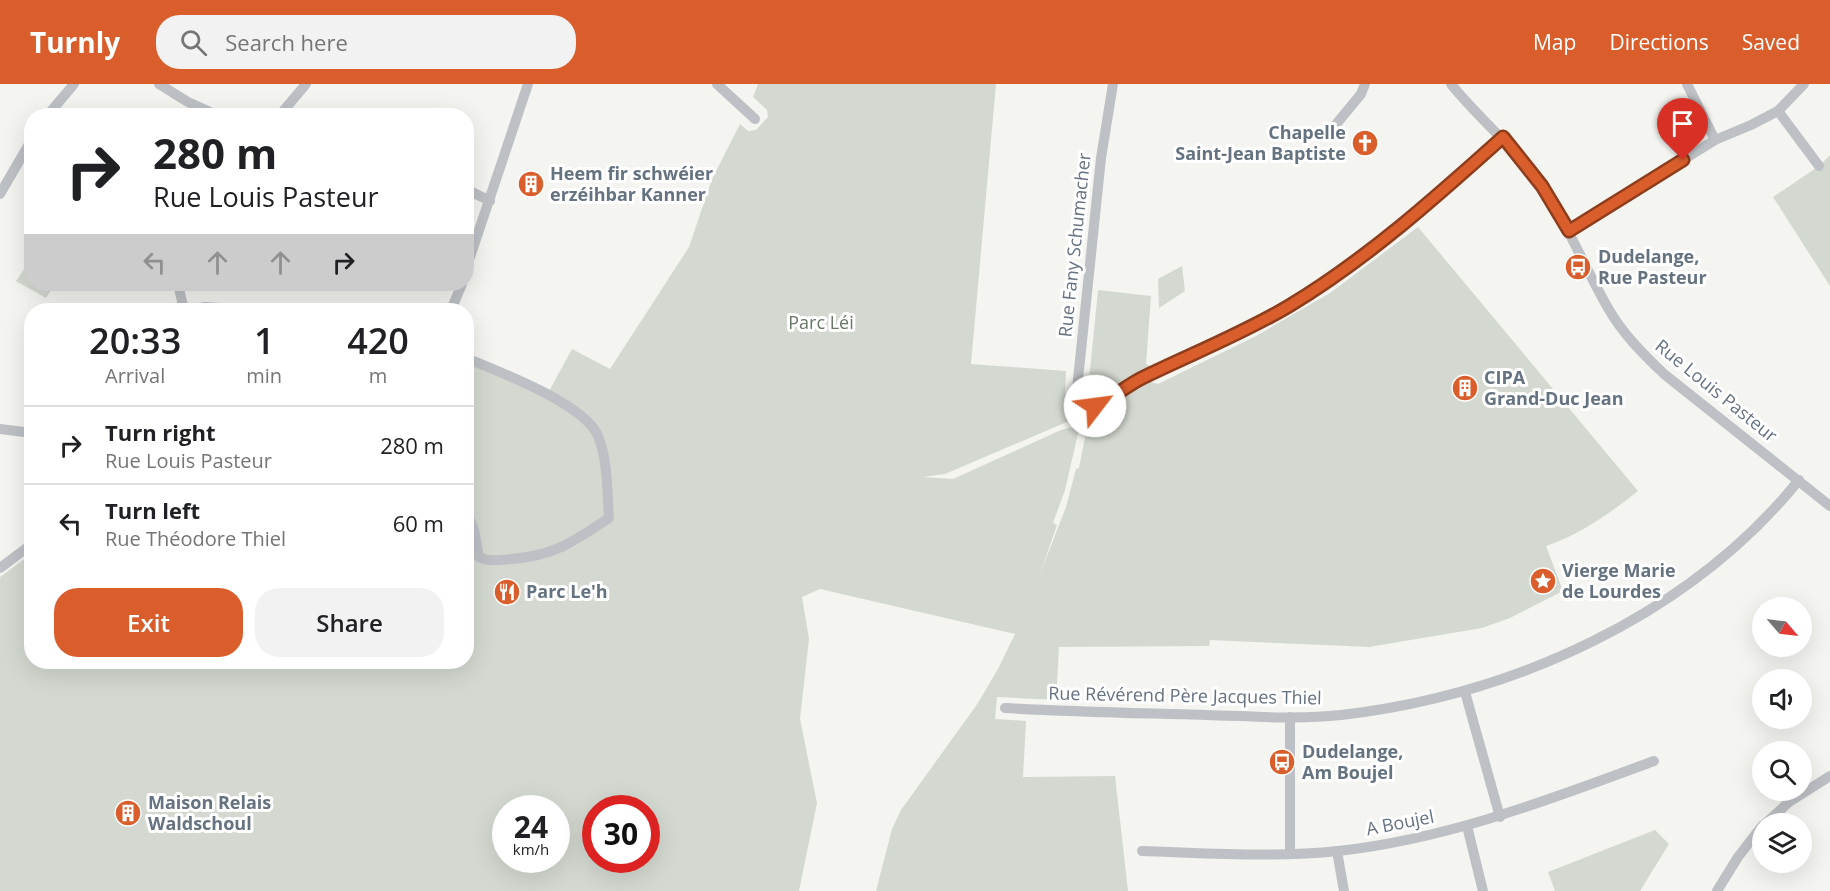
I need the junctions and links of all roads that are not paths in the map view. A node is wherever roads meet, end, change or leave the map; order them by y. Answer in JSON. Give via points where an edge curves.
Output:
{"nodes":[{"id":1,"x":74,"y":84,"type":"edge"},
{"id":2,"x":159,"y":84,"type":"edge"},
{"id":3,"x":306,"y":84,"type":"edge"},
{"id":4,"x":528,"y":84,"type":"edge"},
{"id":5,"x":717,"y":84,"type":"edge"},
{"id":6,"x":1113,"y":84,"type":"edge"},
{"id":7,"x":1365,"y":84,"type":"edge"},
{"id":8,"x":1451,"y":84,"type":"edge"},
{"id":9,"x":1687,"y":84,"type":"edge"},
{"id":10,"x":1804,"y":84,"type":"edge"},
{"id":11,"x":54,"y":108,"type":"edge"},
{"id":12,"x":201,"y":108,"type":"edge"},
{"id":13,"x":286,"y":108,"type":"edge"},
{"id":14,"x":1778,"y":111,"type":"junction"},
{"id":15,"x":756,"y":119,"type":"dead end"},
{"id":16,"x":1333,"y":128,"type":"dead end"},
{"id":17,"x":1503,"y":137,"type":"junction"},
{"id":18,"x":1715,"y":140,"type":"junction"},
{"id":19,"x":24,"y":153,"type":"edge"},
{"id":20,"x":1819,"y":166,"type":"dead end"},
{"id":21,"x":474,"y":193,"type":"edge"},
{"id":22,"x":0,"y":194,"type":"edge"},
{"id":23,"x":490,"y":201,"type":"junction"},
{"id":24,"x":1569,"y":231,"type":"junction"},
{"id":25,"x":474,"y":246,"type":"edge"},
{"id":26,"x":474,"y":362,"type":"edge"},
{"id":27,"x":0,"y":429,"type":"edge"},
{"id":28,"x":24,"y":432,"type":"edge"},
{"id":29,"x":1799,"y":480,"type":"junction"},
{"id":30,"x":1830,"y":506,"type":"edge"},
{"id":31,"x":474,"y":530,"type":"edge"},
{"id":32,"x":24,"y":550,"type":"edge"},
{"id":33,"x":0,"y":568,"type":"edge"},
{"id":34,"x":1465,"y":692,"type":"junction"},
{"id":35,"x":1005,"y":708,"type":"dead end"},
{"id":36,"x":1290,"y":717,"type":"junction"},
{"id":37,"x":1654,"y":761,"type":"dead end"},
{"id":38,"x":1830,"y":776,"type":"edge"},
{"id":39,"x":1777,"y":813,"type":"edge"},
{"id":40,"x":1500,"y":817,"type":"junction"},
{"id":41,"x":1467,"y":826,"type":"junction"},
{"id":42,"x":1752,"y":840,"type":"edge"},
{"id":43,"x":1142,"y":851,"type":"dead end"},
{"id":44,"x":1337,"y":851,"type":"junction"},
{"id":45,"x":1290,"y":853,"type":"junction"},
{"id":46,"x":1344,"y":891,"type":"edge"},
{"id":47,"x":1483,"y":891,"type":"edge"},
{"id":48,"x":1717,"y":891,"type":"edge"}],
"edges":[{"from":1,"to":11,"type":"street"},
{"from":2,"to":12,"type":"street"},
{"from":3,"to":13,"type":"street"},
{"from":4,"to":23,"type":"street"},
{"from":5,"to":15,"type":"street"},
{"from":6,"to":17,"type":"street","name":"Rue Fany Schumacher","via":[[1101,158],[1077,389],[1087,407],[1105,402],[1141,379],[1287,307],[1321,286],[1403,224]]},
{"from":7,"to":16,"type":"street"},
{"from":8,"to":17,"type":"street","name":"Rue Louis Pasteur"},
{"from":9,"to":18,"type":"street"},
{"from":10,"to":14,"type":"street"},
{"from":14,"to":18,"type":"street"},
{"from":14,"to":20,"type":"street"},
{"from":17,"to":24,"type":"street","name":"Rue Louis Pasteur","via":[[1542,186]]},
{"from":18,"to":24,"type":"street"},
{"from":19,"to":22,"type":"street"},
{"from":21,"to":23,"type":"street"},
{"from":23,"to":25,"type":"street"},
{"from":24,"to":29,"type":"street","name":"Rue Louis Pasteur","via":[[1609,309],[1642,353]]},
{"from":26,"to":31,"type":"street","via":[[573,408],[593,426],[602,451],[609,518],[552,553],[536,557],[486,561],[476,551]]},
{"from":27,"to":28,"type":"street"},
{"from":29,"to":30,"type":"street","name":"Rue Louis Pasteur"},
{"from":29,"to":34,"type":"street","name":"Rue Révérend Père Jacques Thiel","via":[[1771,514],[1689,583],[1640,614],[1553,659]]},
{"from":32,"to":33,"type":"street"},
{"from":34,"to":36,"type":"street","name":"Rue Révérend Père Jacques Thiel","via":[[1392,708]]},
{"from":34,"to":40,"type":"street"},
{"from":35,"to":36,"type":"street","name":"Rue Révérend Père Jacques Thiel"},
{"from":36,"to":45,"type":"street"},
{"from":37,"to":40,"type":"street","name":"A Boujel"},
{"from":38,"to":39,"type":"street"},
{"from":40,"to":41,"type":"street","name":"A Boujel"},
{"from":41,"to":44,"type":"street","name":"A Boujel"},
{"from":41,"to":47,"type":"street"},
{"from":42,"to":48,"type":"street"},
{"from":43,"to":45,"type":"street","name":"A Boujel"},
{"from":44,"to":45,"type":"street","name":"A Boujel"},
{"from":44,"to":46,"type":"street"}]}
